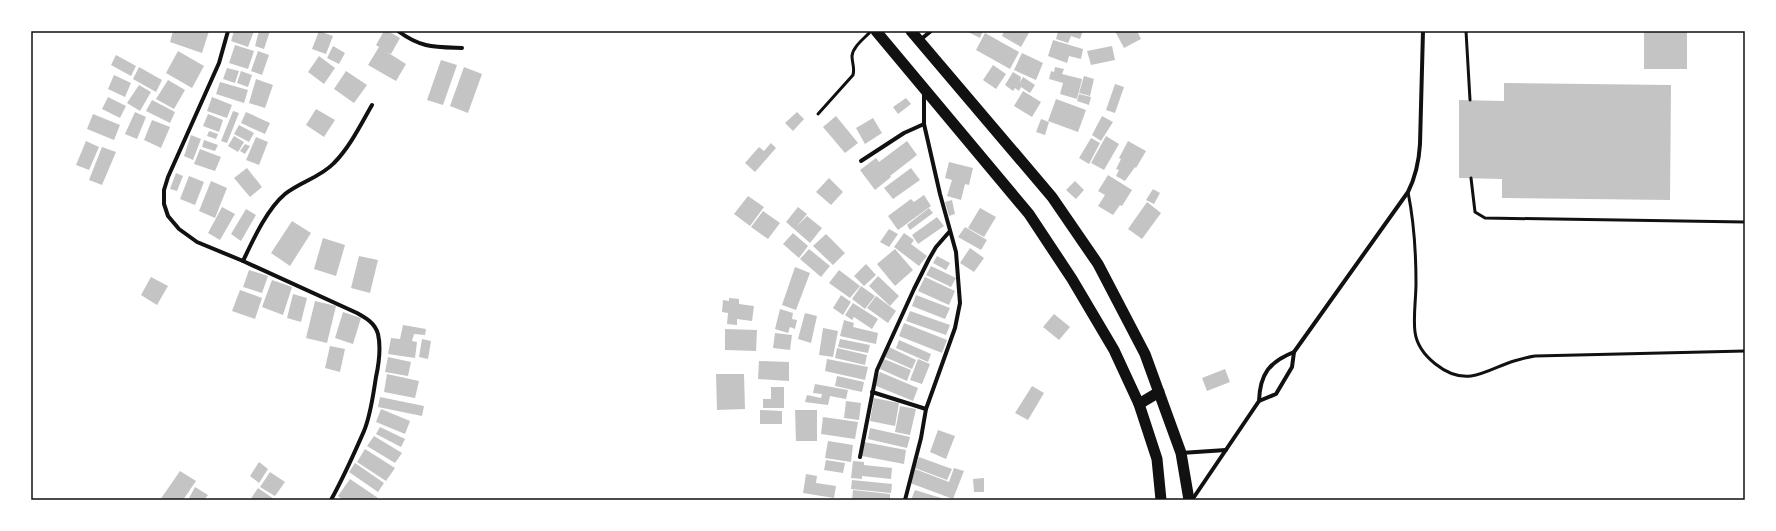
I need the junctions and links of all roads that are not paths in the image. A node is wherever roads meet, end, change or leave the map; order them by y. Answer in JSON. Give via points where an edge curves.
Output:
{"nodes":[{"id":1,"x":228,"y":31,"type":"edge"},
{"id":2,"x":398,"y":31,"type":"edge"},
{"id":3,"x":871,"y":31,"type":"edge"},
{"id":4,"x":876,"y":31,"type":"edge"},
{"id":5,"x":911,"y":31,"type":"edge"},
{"id":6,"x":931,"y":31,"type":"edge"},
{"id":7,"x":1423,"y":31,"type":"edge"},
{"id":8,"x":1466,"y":31,"type":"edge"},
{"id":9,"x":919,"y":40,"type":"junction"},
{"id":10,"x":462,"y":48,"type":"dead end"},
{"id":11,"x":924,"y":88,"type":"junction"},
{"id":12,"x":1470,"y":100,"type":"dead end"},
{"id":13,"x":372,"y":105,"type":"dead end"},
{"id":14,"x":818,"y":114,"type":"dead end"},
{"id":15,"x":924,"y":124,"type":"junction"},
{"id":16,"x":861,"y":161,"type":"dead end"},
{"id":17,"x":1471,"y":178,"type":"dead end"},
{"id":18,"x":1408,"y":192,"type":"junction"},
{"id":19,"x":1745,"y":222,"type":"edge"},
{"id":20,"x":950,"y":231,"type":"junction"},
{"id":21,"x":243,"y":261,"type":"junction"},
{"id":22,"x":1745,"y":351,"type":"edge"},
{"id":23,"x":1294,"y":352,"type":"junction"},
{"id":24,"x":872,"y":392,"type":"junction"},
{"id":25,"x":1159,"y":392,"type":"junction"},
{"id":26,"x":1259,"y":401,"type":"junction"},
{"id":27,"x":1139,"y":404,"type":"junction"},
{"id":28,"x":926,"y":408,"type":"junction"},
{"id":29,"x":1226,"y":450,"type":"junction"},
{"id":30,"x":1181,"y":453,"type":"junction"},
{"id":31,"x":860,"y":457,"type":"dead end"},
{"id":32,"x":331,"y":500,"type":"edge"},
{"id":33,"x":905,"y":500,"type":"edge"},
{"id":34,"x":1161,"y":500,"type":"edge"},
{"id":35,"x":1190,"y":500,"type":"edge"}],
"edges":[{"from":1,"to":21,"type":"street","via":[[216,70],[168,177],[164,190],[164,204],[168,216],[179,229],[197,242]]},
{"from":2,"to":10,"type":"street","via":[[424,46]]},
{"from":3,"to":14,"type":"lane","via":[[854,51],[852,75]]},
{"from":4,"to":11,"type":"highway"},
{"from":5,"to":9,"type":"highway"},
{"from":6,"to":9,"type":"street"},
{"from":7,"to":18,"type":"street","via":[[1418,161],[1415,178]]},
{"from":8,"to":12,"type":"lane"},
{"from":9,"to":25,"type":"highway","via":[[1052,197],[1098,264],[1145,354]]},
{"from":11,"to":15,"type":"street"},
{"from":11,"to":27,"type":"highway","via":[[1029,214],[1076,285],[1114,350]]},
{"from":13,"to":21,"type":"street","via":[[334,164],[285,194],[278,202],[254,237]]},
{"from":15,"to":16,"type":"street","via":[[904,133]]},
{"from":15,"to":20,"type":"street"},
{"from":17,"to":19,"type":"lane","via":[[1475,212],[1485,218]]},
{"from":18,"to":22,"type":"lane","via":[[1416,255],[1415,333],[1419,345],[1426,354],[1445,369],[1458,375],[1470,376],[1535,356]]},
{"from":18,"to":23,"type":"street"},
{"from":20,"to":24,"type":"street","via":[[936,247],[914,289],[877,370]]},
{"from":20,"to":28,"type":"street","via":[[956,252],[960,303],[949,347]]},
{"from":21,"to":32,"type":"street","via":[[357,313],[369,320],[378,334],[378,370],[368,417]]},
{"from":23,"to":26,"type":"street","via":[[1292,367],[1276,394]]},
{"from":23,"to":26,"type":"street","via":[[1277,359],[1267,372],[1259,385]]},
{"from":24,"to":28,"type":"street"},
{"from":24,"to":31,"type":"street"},
{"from":25,"to":27,"type":"highway"},
{"from":25,"to":30,"type":"highway"},
{"from":26,"to":29,"type":"street"},
{"from":27,"to":34,"type":"highway","via":[[1157,459]]},
{"from":28,"to":33,"type":"street"},
{"from":29,"to":30,"type":"street"},
{"from":29,"to":35,"type":"street"},
{"from":30,"to":35,"type":"highway"}]}
